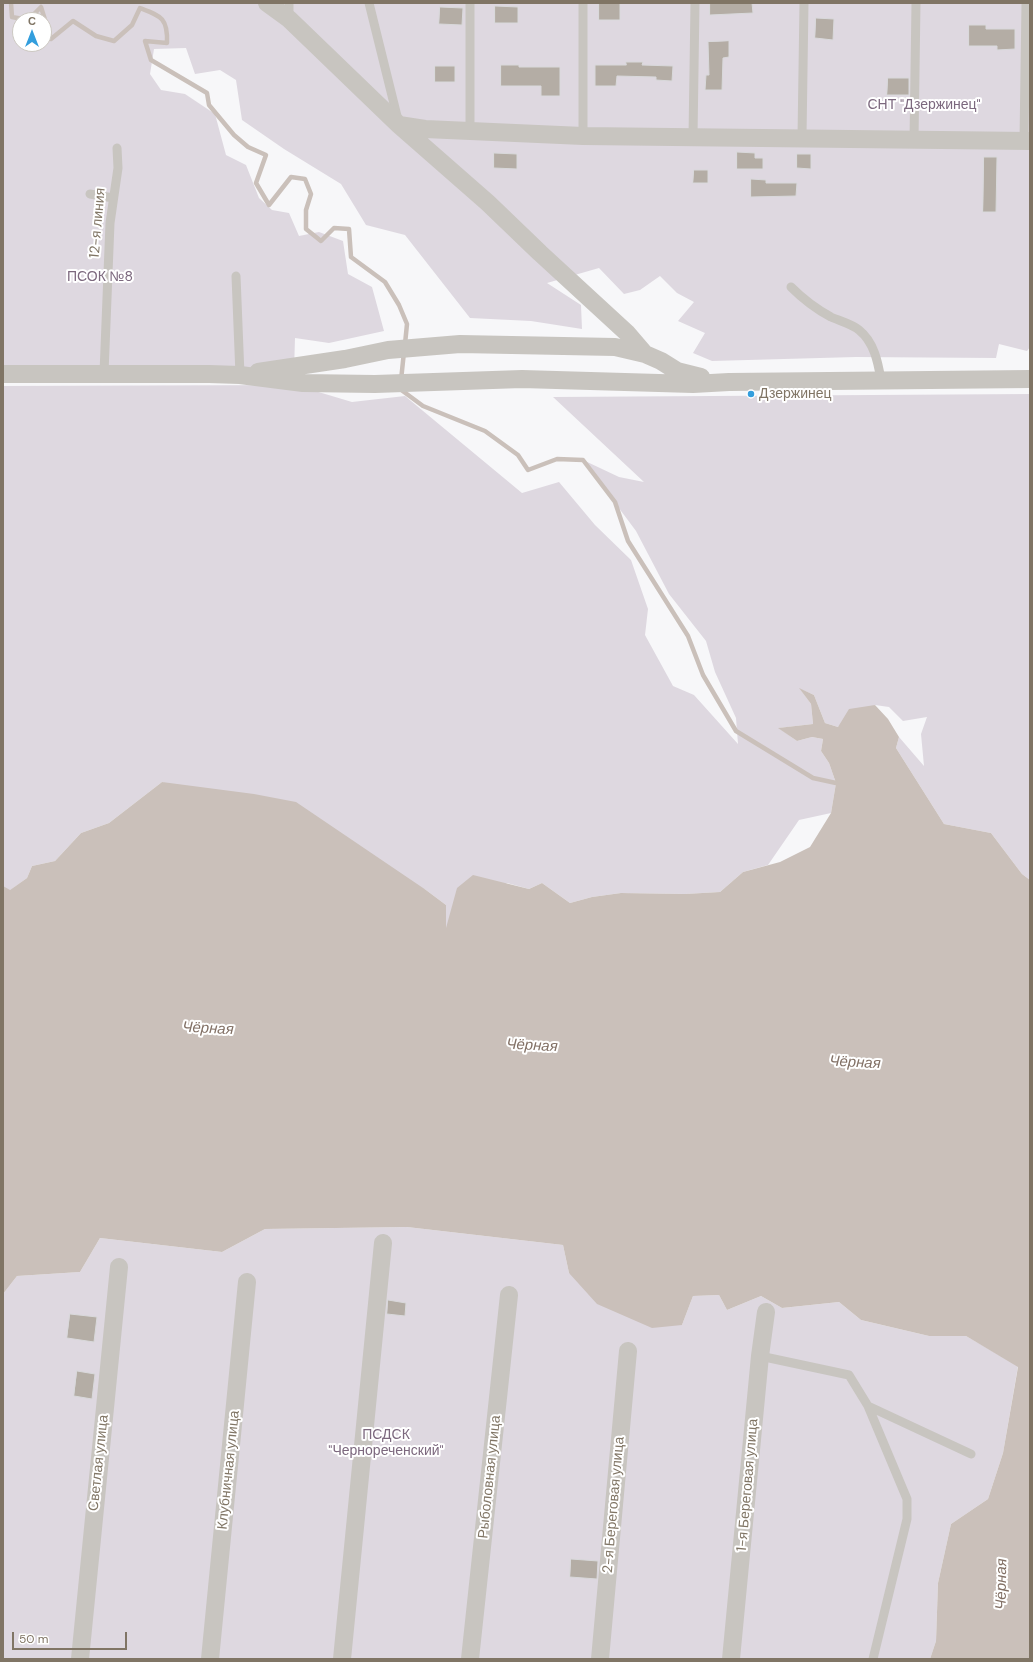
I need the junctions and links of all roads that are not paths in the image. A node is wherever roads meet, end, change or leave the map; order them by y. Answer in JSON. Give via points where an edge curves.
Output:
{"nodes":[{"id":1,"x":267,"y":3,"type":"edge"},
{"id":2,"x":369,"y":3,"type":"edge"},
{"id":3,"x":470,"y":3,"type":"edge"},
{"id":4,"x":583,"y":3,"type":"edge"},
{"id":5,"x":696,"y":3,"type":"edge"},
{"id":6,"x":804,"y":3,"type":"edge"},
{"id":7,"x":916,"y":3,"type":"edge"},
{"id":8,"x":1026,"y":3,"type":"edge"},
{"id":9,"x":289,"y":11,"type":"edge"},
{"id":10,"x":399,"y":125,"type":"junction"},
{"id":11,"x":470,"y":131,"type":"junction"},
{"id":12,"x":583,"y":136,"type":"junction"},
{"id":13,"x":693,"y":137,"type":"junction"},
{"id":14,"x":802,"y":137,"type":"junction"},
{"id":15,"x":914,"y":140,"type":"junction"},
{"id":16,"x":1027,"y":140,"type":"edge"},
{"id":17,"x":117,"y":148,"type":"dead end"},
{"id":18,"x":90,"y":194,"type":"dead end"},
{"id":19,"x":113,"y":198,"type":"junction"},
{"id":20,"x":236,"y":276,"type":"dead end"},
{"id":21,"x":791,"y":287,"type":"dead end"},
{"id":22,"x":645,"y":354,"type":"junction"},
{"id":23,"x":104,"y":373,"type":"junction"},
{"id":24,"x":3,"y":374,"type":"edge"},
{"id":25,"x":240,"y":375,"type":"junction"},
{"id":26,"x":1030,"y":379,"type":"edge"},
{"id":27,"x":882,"y":380,"type":"junction"},
{"id":28,"x":729,"y":382,"type":"junction"},
{"id":29,"x":383,"y":1243,"type":"dead end"},
{"id":30,"x":119,"y":1267,"type":"dead end"},
{"id":31,"x":247,"y":1282,"type":"dead end"},
{"id":32,"x":509,"y":1295,"type":"dead end"},
{"id":33,"x":766,"y":1312,"type":"dead end"},
{"id":34,"x":628,"y":1351,"type":"dead end"},
{"id":35,"x":760,"y":1356,"type":"junction"},
{"id":36,"x":868,"y":1406,"type":"junction"},
{"id":37,"x":971,"y":1454,"type":"dead end"},
{"id":38,"x":80,"y":1659,"type":"edge"},
{"id":39,"x":210,"y":1659,"type":"edge"},
{"id":40,"x":342,"y":1659,"type":"edge"},
{"id":41,"x":470,"y":1659,"type":"edge"},
{"id":42,"x":600,"y":1659,"type":"edge"},
{"id":43,"x":731,"y":1659,"type":"edge"},
{"id":44,"x":873,"y":1659,"type":"edge"}],
"edges":[{"from":1,"to":9,"type":"street"},
{"from":2,"to":10,"type":"lane"},
{"from":3,"to":11,"type":"lane"},
{"from":4,"to":12,"type":"lane"},
{"from":5,"to":13,"type":"lane"},
{"from":6,"to":14,"type":"lane"},
{"from":7,"to":15,"type":"lane"},
{"from":8,"to":16,"type":"lane"},
{"from":9,"to":10,"type":"street"},
{"from":10,"to":11,"type":"street"},
{"from":10,"to":22,"type":"street","via":[[488,203],[627,333]]},
{"from":11,"to":12,"type":"street"},
{"from":12,"to":13,"type":"street"},
{"from":13,"to":14,"type":"street"},
{"from":14,"to":15,"type":"street"},
{"from":15,"to":16,"type":"street"},
{"from":17,"to":19,"type":"lane","name":"12-я линия","via":[[118,168]]},
{"from":18,"to":19,"type":"lane"},
{"from":19,"to":23,"type":"lane","name":"12-я линия"},
{"from":20,"to":25,"type":"lane"},
{"from":21,"to":27,"type":"lane","via":[[804,301],[830,317],[859,329],[871,344]]},
{"from":22,"to":25,"type":"street","via":[[615,347],[438,345],[388,350]]},
{"from":22,"to":28,"type":"street","via":[[677,371]]},
{"from":23,"to":24,"type":"street"},
{"from":23,"to":25,"type":"street"},
{"from":25,"to":28,"type":"street","via":[[303,383],[375,384],[522,378],[693,384]]},
{"from":26,"to":27,"type":"street"},
{"from":27,"to":28,"type":"street"},
{"from":29,"to":40,"type":"street"},
{"from":30,"to":38,"type":"street","name":"Светлая улица"},
{"from":31,"to":39,"type":"street","name":"Клубничная улица"},
{"from":32,"to":41,"type":"street","name":"Рыболовная улица"},
{"from":33,"to":35,"type":"street","name":"1-я Береговая улица"},
{"from":34,"to":42,"type":"street","name":"2-я Береговая улица"},
{"from":35,"to":36,"type":"lane","via":[[849,1374]]},
{"from":35,"to":43,"type":"street","name":"1-я Береговая улица"},
{"from":36,"to":37,"type":"lane"},
{"from":36,"to":44,"type":"lane","via":[[907,1499],[907,1519]]}]}
